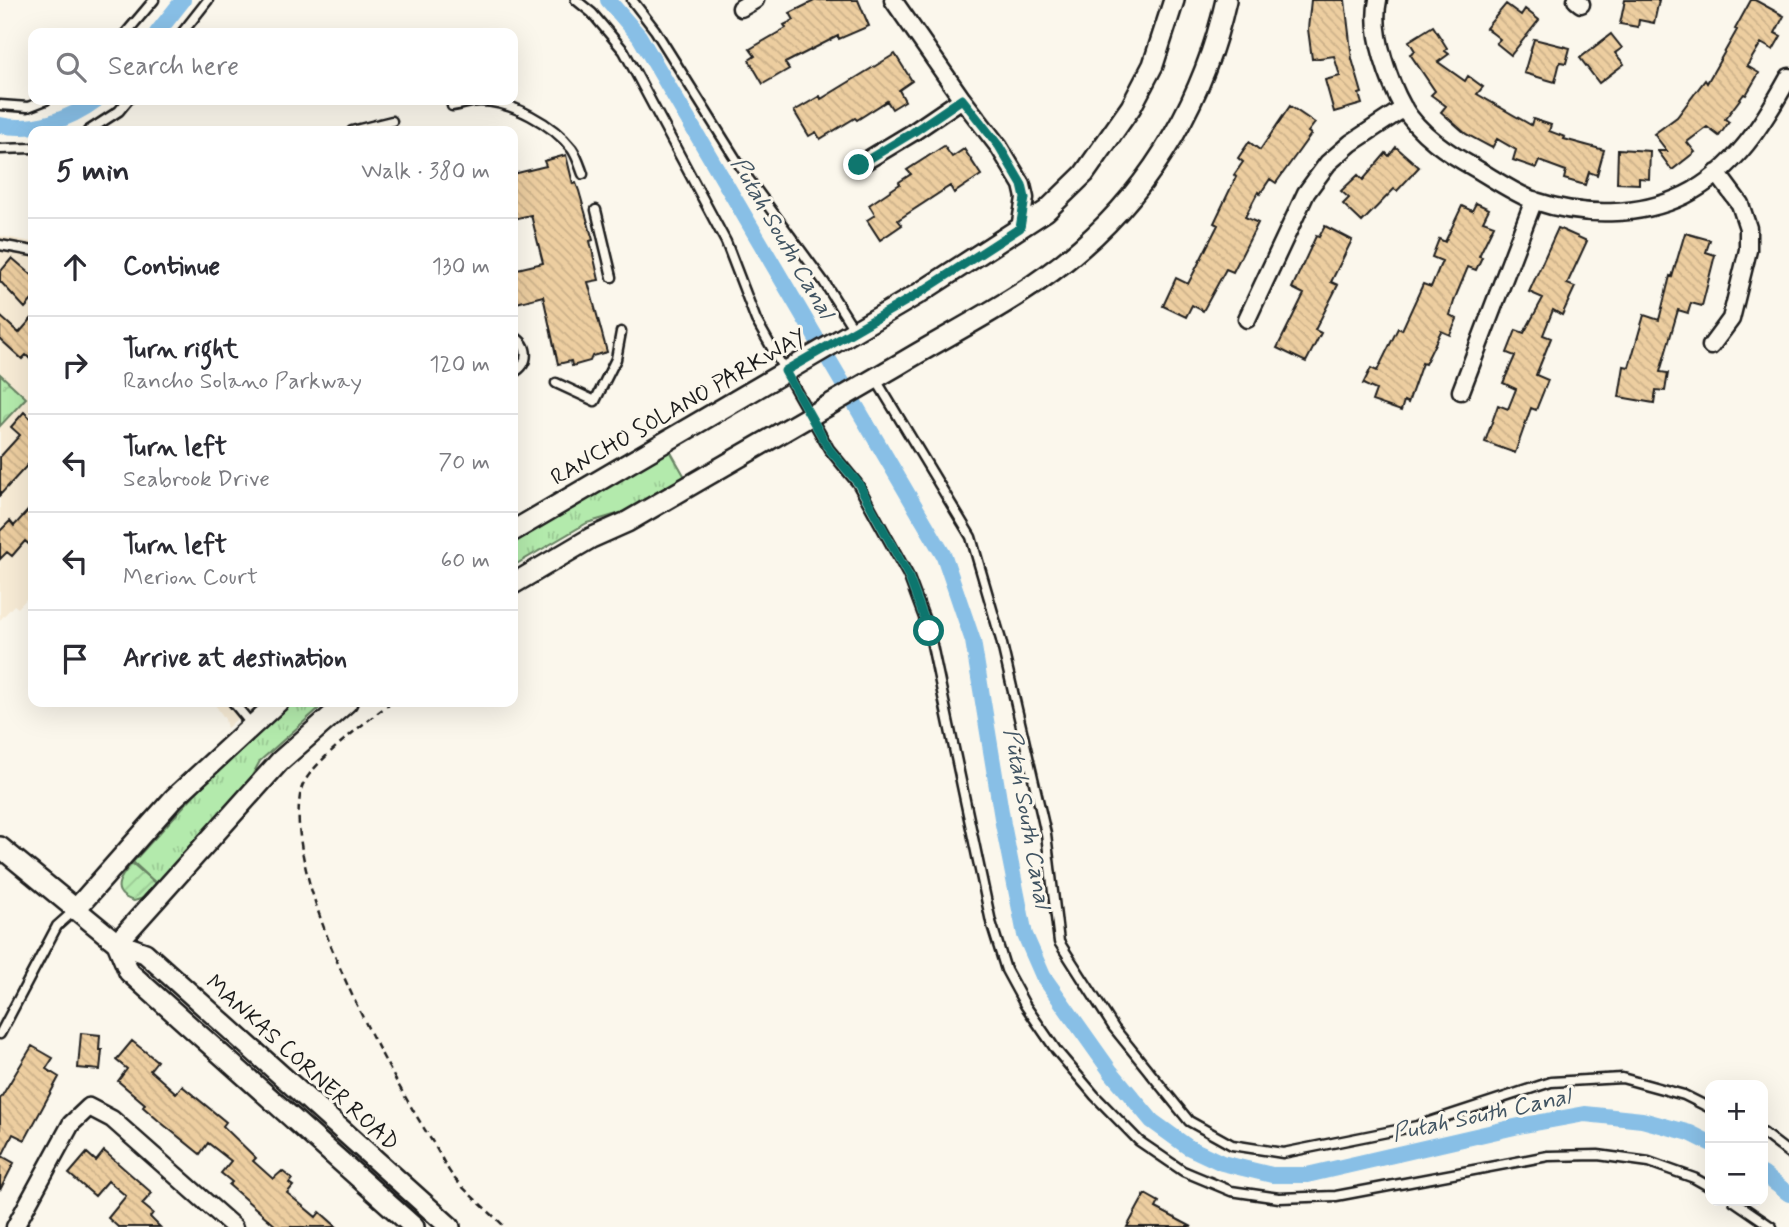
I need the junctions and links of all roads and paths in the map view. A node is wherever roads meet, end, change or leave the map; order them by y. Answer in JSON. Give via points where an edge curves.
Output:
{"nodes":[{"id":1,"x":154,"y":0,"type":"edge"},
{"id":2,"x":208,"y":0,"type":"edge"},
{"id":3,"x":576,"y":0,"type":"edge"},
{"id":4,"x":632,"y":0,"type":"edge"},
{"id":5,"x":893,"y":0,"type":"edge"},
{"id":6,"x":1174,"y":0,"type":"edge"},
{"id":7,"x":1226,"y":0,"type":"edge"},
{"id":8,"x":1378,"y":0,"type":"edge"},
{"id":9,"x":130,"y":28,"type":"edge"},
{"id":10,"x":186,"y":28,"type":"edge"},
{"id":11,"x":1789,"y":77,"type":"edge"},
{"id":12,"x":962,"y":99,"type":"junction"},
{"id":13,"x":0,"y":105,"type":"edge"},
{"id":14,"x":33,"y":105,"type":"edge"},
{"id":15,"x":123,"y":105,"type":"edge"},
{"id":16,"x":458,"y":105,"type":"edge"},
{"id":17,"x":502,"y":105,"type":"edge"},
{"id":18,"x":452,"y":106,"type":"dead end"},
{"id":19,"x":1404,"y":108,"type":"junction"},
{"id":20,"x":392,"y":121,"type":"dead end"},
{"id":21,"x":96,"y":126,"type":"edge"},
{"id":22,"x":372,"y":126,"type":"edge"},
{"id":23,"x":28,"y":148,"type":"edge"},
{"id":24,"x":0,"y":149,"type":"edge"},
{"id":25,"x":859,"y":165,"type":"dead end"},
{"id":26,"x":1717,"y":173,"type":"junction"},
{"id":27,"x":583,"y":174,"type":"dead end"},
{"id":28,"x":1534,"y":200,"type":"junction"},
{"id":29,"x":596,"y":210,"type":"dead end"},
{"id":30,"x":1020,"y":228,"type":"junction"},
{"id":31,"x":0,"y":245,"type":"edge"},
{"id":32,"x":28,"y":250,"type":"edge"},
{"id":33,"x":612,"y":277,"type":"dead end"},
{"id":34,"x":1247,"y":319,"type":"dead end"},
{"id":35,"x":621,"y":332,"type":"dead end"},
{"id":36,"x":848,"y":335,"type":"junction"},
{"id":37,"x":518,"y":340,"type":"edge"},
{"id":38,"x":1711,"y":346,"type":"dead end"},
{"id":39,"x":791,"y":367,"type":"junction"},
{"id":40,"x":518,"y":370,"type":"edge"},
{"id":41,"x":873,"y":379,"type":"junction"},
{"id":42,"x":556,"y":383,"type":"dead end"},
{"id":43,"x":1461,"y":391,"type":"dead end"},
{"id":44,"x":815,"y":412,"type":"junction"},
{"id":45,"x":518,"y":528,"type":"edge"},
{"id":46,"x":518,"y":581,"type":"edge"},
{"id":47,"x":237,"y":707,"type":"edge"},
{"id":48,"x":272,"y":707,"type":"edge"},
{"id":49,"x":341,"y":707,"type":"edge"},
{"id":50,"x":386,"y":707,"type":"edge"},
{"id":51,"x":252,"y":725,"type":"junction"},
{"id":52,"x":0,"y":847,"type":"edge"},
{"id":53,"x":75,"y":910,"type":"junction"},
{"id":54,"x":117,"y":943,"type":"junction"},
{"id":55,"x":0,"y":1034,"type":"edge"},
{"id":56,"x":1705,"y":1106,"type":"edge"},
{"id":57,"x":1768,"y":1137,"type":"edge"},
{"id":58,"x":1789,"y":1153,"type":"edge"},
{"id":59,"x":1705,"y":1184,"type":"edge"},
{"id":60,"x":1741,"y":1206,"type":"edge"},
{"id":61,"x":15,"y":1227,"type":"edge"},
{"id":62,"x":234,"y":1227,"type":"edge"},
{"id":63,"x":414,"y":1227,"type":"edge"},
{"id":64,"x":450,"y":1227,"type":"edge"},
{"id":65,"x":505,"y":1227,"type":"edge"},
{"id":66,"x":1772,"y":1227,"type":"edge"}],
"edges":[{"from":1,"to":9,"type":"lane"},
{"from":2,"to":10,"type":"lane"},
{"from":3,"to":39,"type":"lane","via":[[624,51],[726,242],[756,320]]},
{"from":4,"to":36,"type":"lane","via":[[747,177],[824,282]]},
{"from":5,"to":12,"type":"street"},
{"from":6,"to":30,"type":"street","name":"RANCHO SOLANO PARKWAY","via":[[1153,65],[1109,141],[1084,174]]},
{"from":7,"to":41,"type":"street","via":[[1212,54],[1185,115],[1168,146],[1112,218],[1081,248],[1016,295]]},
{"from":8,"to":19,"type":"street","via":[[1380,45]]},
{"from":11,"to":26,"type":"street","via":[[1745,148]]},
{"from":12,"to":25,"type":"street"},
{"from":12,"to":30,"type":"street","via":[[1022,185],[1025,198]]},
{"from":13,"to":14,"type":"lane"},
{"from":15,"to":21,"type":"lane"},
{"from":16,"to":18,"type":"lane"},
{"from":17,"to":27,"type":"lane","via":[[553,131],[572,149]]},
{"from":19,"to":28,"type":"street","via":[[1448,153]]},
{"from":19,"to":34,"type":"street","via":[[1328,163],[1306,193]]},
{"from":20,"to":22,"type":"lane"},
{"from":23,"to":24,"type":"lane"},
{"from":26,"to":28,"type":"street","via":[[1685,195],[1646,208],[1609,213]]},
{"from":26,"to":38,"type":"street","via":[[1740,204],[1748,228],[1748,250],[1731,319]]},
{"from":28,"to":43,"type":"street"},
{"from":29,"to":33,"type":"lane"},
{"from":30,"to":36,"type":"street","name":"RANCHO SOLANO PARKWAY"},
{"from":31,"to":32,"type":"lane"},
{"from":35,"to":42,"type":"lane","via":[[616,359],[595,401]]},
{"from":36,"to":39,"type":"street","name":"RANCHO SOLANO PARKWAY"},
{"from":37,"to":40,"type":"lane","via":[[526,354]]},
{"from":39,"to":44,"type":"lane"},
{"from":39,"to":45,"type":"street","name":"RANCHO SOLANO PARKWAY"},
{"from":41,"to":44,"type":"street"},
{"from":41,"to":56,"type":"lane","via":[[971,537],[1001,640],[1046,834],[1059,942],[1114,1028],[1189,1121],[1232,1145],[1283,1153],[1418,1126],[1551,1082],[1622,1078]]},
{"from":44,"to":46,"type":"street"},
{"from":44,"to":59,"type":"lane","via":[[829,449],[858,483],[908,575],[929,631],[991,922],[1006,970],[1056,1050],[1139,1141],[1183,1171],[1231,1191],[1279,1198],[1347,1194],[1548,1156],[1598,1155],[1649,1162]]},
{"from":47,"to":51,"type":"lane"},
{"from":48,"to":51,"type":"street"},
{"from":49,"to":54,"type":"street","via":[[280,761]]},
{"from":50,"to":65,"type":"path","via":[[350,735],[309,775],[302,788],[299,817],[304,863],[316,907],[354,996],[407,1102],[455,1178]]},
{"from":51,"to":53,"type":"street","via":[[174,798]]},
{"from":52,"to":53,"type":"street","name":"MANKAS CORNER ROAD"},
{"from":53,"to":54,"type":"street","name":"MANKAS CORNER ROAD"},
{"from":53,"to":55,"type":"lane","via":[[57,926]]},
{"from":54,"to":63,"type":"street","name":"MANKAS CORNER ROAD","via":[[129,972]]},
{"from":54,"to":64,"type":"street","name":"MANKAS CORNER ROAD","via":[[145,953]]},
{"from":57,"to":58,"type":"lane"},
{"from":60,"to":66,"type":"lane"},
{"from":61,"to":62,"type":"street","via":[[71,1124],[89,1107],[112,1119]]}]}
